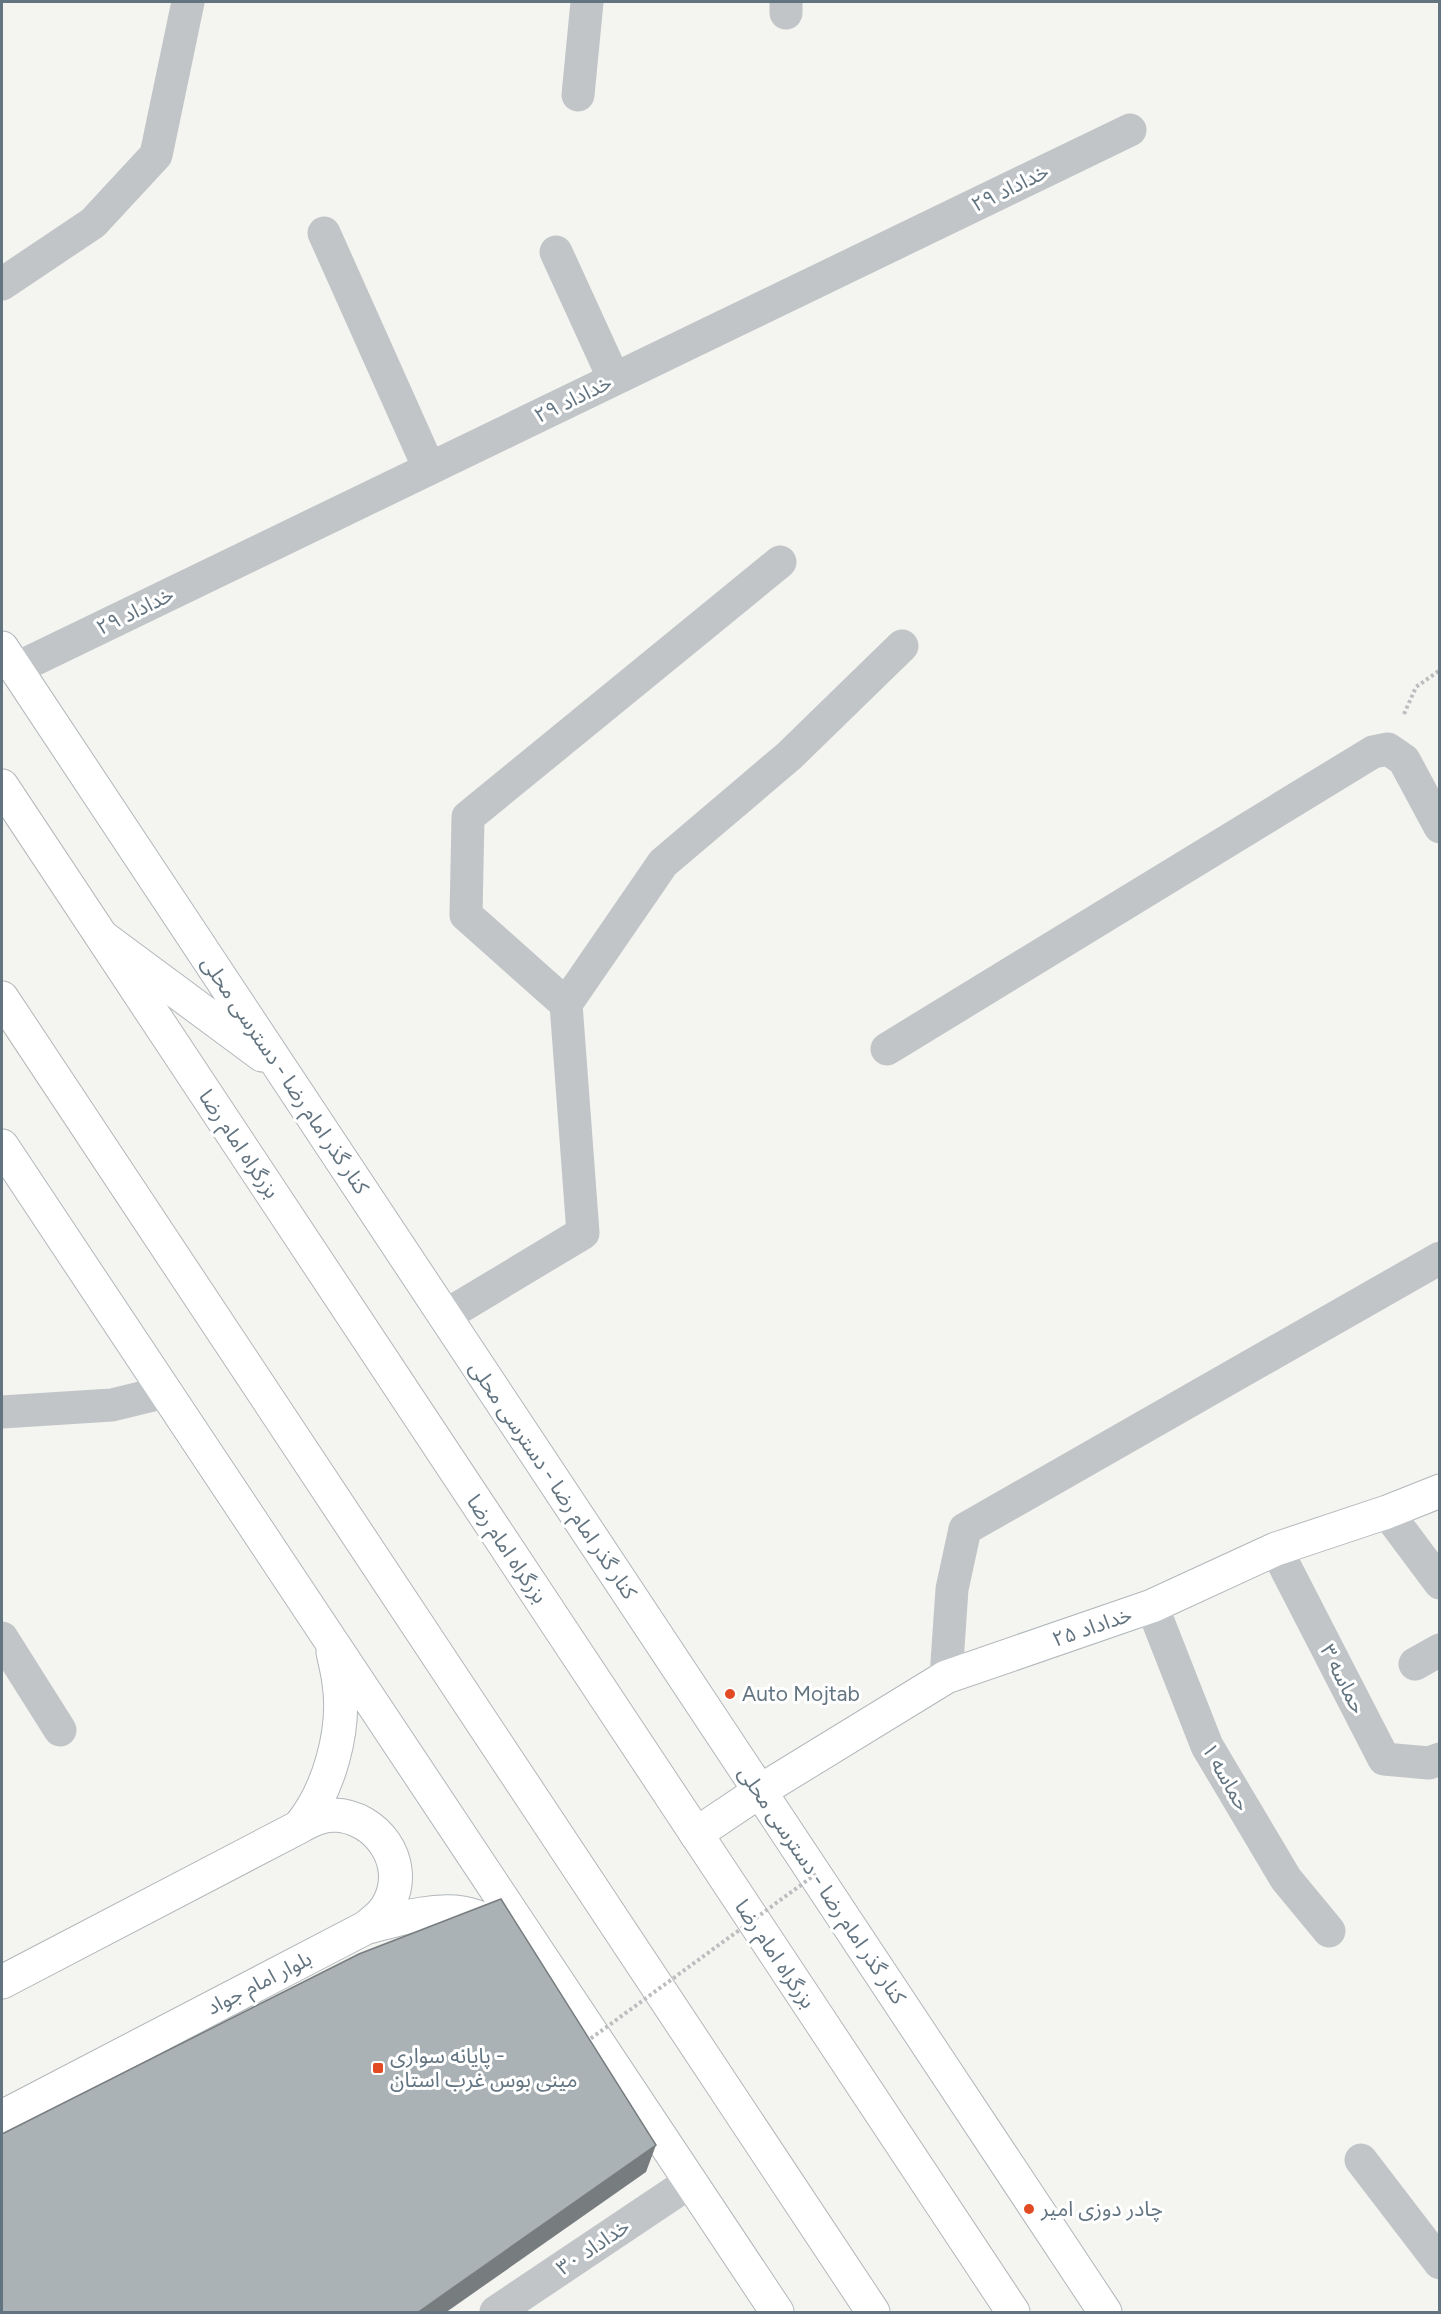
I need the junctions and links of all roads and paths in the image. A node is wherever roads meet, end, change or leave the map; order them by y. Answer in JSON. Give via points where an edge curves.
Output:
{"nodes":[{"id":1,"x":188,"y":2,"type":"edge"},
{"id":2,"x":587,"y":2,"type":"edge"},
{"id":3,"x":578,"y":95,"type":"dead end"},
{"id":4,"x":1130,"y":130,"type":"dead end"},
{"id":5,"x":324,"y":233,"type":"dead end"},
{"id":6,"x":556,"y":252,"type":"dead end"},
{"id":7,"x":2,"y":284,"type":"edge"},
{"id":8,"x":614,"y":379,"type":"junction"},
{"id":9,"x":429,"y":468,"type":"junction"},
{"id":10,"x":780,"y":562,"type":"dead end"},
{"id":11,"x":902,"y":646,"type":"dead end"},
{"id":12,"x":8,"y":658,"type":"edge"},
{"id":13,"x":1440,"y":670,"type":"edge"},
{"id":14,"x":1388,"y":749,"type":"junction"},
{"id":15,"x":2,"y":786,"type":"edge"},
{"id":16,"x":1440,"y":827,"type":"edge"},
{"id":17,"x":100,"y":935,"type":"junction"},
{"id":18,"x":2,"y":998,"type":"edge"},
{"id":19,"x":566,"y":1004,"type":"junction"},
{"id":20,"x":887,"y":1049,"type":"dead end"},
{"id":21,"x":281,"y":1069,"type":"junction"},
{"id":22,"x":2,"y":1146,"type":"edge"},
{"id":23,"x":1440,"y":1258,"type":"edge"},
{"id":24,"x":445,"y":1316,"type":"junction"},
{"id":25,"x":165,"y":1392,"type":"junction"},
{"id":26,"x":2,"y":1412,"type":"edge"},
{"id":27,"x":1440,"y":1491,"type":"edge"},
{"id":28,"x":1387,"y":1512,"type":"junction"},
{"id":29,"x":1276,"y":1549,"type":"junction"},
{"id":30,"x":1440,"y":1583,"type":"edge"},
{"id":31,"x":1152,"y":1606,"type":"junction"},
{"id":32,"x":2,"y":1638,"type":"edge"},
{"id":33,"x":331,"y":1641,"type":"junction"},
{"id":34,"x":946,"y":1677,"type":"junction"},
{"id":35,"x":60,"y":1730,"type":"dead end"},
{"id":36,"x":1440,"y":1759,"type":"edge"},
{"id":37,"x":760,"y":1791,"type":"junction"},
{"id":38,"x":299,"y":1827,"type":"junction"},
{"id":39,"x":696,"y":1834,"type":"junction"},
{"id":40,"x":816,"y":1874,"type":"dead end"},
{"id":41,"x":365,"y":1928,"type":"junction"},
{"id":42,"x":1329,"y":1931,"type":"dead end"},
{"id":43,"x":528,"y":1939,"type":"junction"},
{"id":44,"x":2,"y":1982,"type":"edge"},
{"id":45,"x":586,"y":2043,"type":"edge"},
{"id":46,"x":2,"y":2117,"type":"edge"},
{"id":47,"x":1361,"y":2160,"type":"dead end"},
{"id":48,"x":690,"y":2182,"type":"junction"},
{"id":49,"x":1440,"y":2263,"type":"edge"},
{"id":50,"x":1091,"y":2299,"type":"edge"},
{"id":51,"x":496,"y":2313,"type":"edge"},
{"id":52,"x":777,"y":2313,"type":"edge"},
{"id":53,"x":873,"y":2313,"type":"edge"},
{"id":54,"x":1013,"y":2313,"type":"edge"},
{"id":55,"x":1105,"y":2313,"type":"edge"}],
"edges":[{"from":1,"to":7,"type":"street","via":[[156,155],[93,223]]},
{"from":2,"to":3,"type":"street"},
{"from":4,"to":8,"type":"street","name":"خداداد ۲۹"},
{"from":5,"to":9,"type":"street"},
{"from":6,"to":8,"type":"street"},
{"from":8,"to":9,"type":"street","name":"خداداد ۲۹"},
{"from":9,"to":12,"type":"street","name":"خداداد ۲۹"},
{"from":10,"to":19,"type":"street","via":[[468,818],[466,915]]},
{"from":11,"to":19,"type":"street","via":[[789,756],[663,862]]},
{"from":12,"to":21,"type":"main road","name":"کنار گذر امام رضا - دسترسی محلی"},
{"from":13,"to":14,"type":"path","via":[[1416,687]]},
{"from":14,"to":16,"type":"street","via":[[1404,760]]},
{"from":14,"to":20,"type":"street","via":[[1373,752]]},
{"from":15,"to":17,"type":"main road","name":"بزرگراه امام رضا"},
{"from":17,"to":21,"type":"main road"},
{"from":17,"to":39,"type":"main road","name":"بزرگراه امام رضا"},
{"from":18,"to":53,"type":"main road"},
{"from":19,"to":24,"type":"street","via":[[584,1233]]},
{"from":21,"to":24,"type":"main road","name":"کنار گذر امام رضا - دسترسی محلی"},
{"from":22,"to":25,"type":"main road"},
{"from":23,"to":34,"type":"street","via":[[965,1529],[952,1589]]},
{"from":24,"to":37,"type":"main road","name":"کنار گذر امام رضا - دسترسی محلی"},
{"from":25,"to":26,"type":"street","via":[[112,1405]]},
{"from":25,"to":33,"type":"main road"},
{"from":27,"to":28,"type":"main road","name":"خداداد ۲۵"},
{"from":28,"to":29,"type":"main road","name":"خداداد ۲۵"},
{"from":28,"to":30,"type":"street"},
{"from":29,"to":31,"type":"main road","name":"خداداد ۲۵"},
{"from":29,"to":36,"type":"street","name":"حماسه ۳","via":[[1384,1759],[1429,1763]]},
{"from":31,"to":34,"type":"main road","name":"خداداد ۲۵"},
{"from":31,"to":42,"type":"street","name":"حماسه ۱","via":[[1207,1746],[1286,1879]]},
{"from":32,"to":35,"type":"street"},
{"from":33,"to":38,"type":"main road","via":[[340,1710],[333,1756],[320,1795]]},
{"from":33,"to":43,"type":"main road"},
{"from":34,"to":37,"type":"main road","name":"خداداد ۲۵"},
{"from":37,"to":39,"type":"main road","name":"خداداد ۲۵"},
{"from":37,"to":50,"type":"main road","name":"کنار گذر امام رضا - دسترسی محلی"},
{"from":38,"to":41,"type":"main road","via":[[332,1815],[350,1817],[380,1835],[390,1849],[395,1884],[390,1900],[381,1915]]},
{"from":38,"to":44,"type":"main road"},
{"from":39,"to":54,"type":"main road","name":"بزرگراه امام رضا"},
{"from":40,"to":45,"type":"path","bridge":true},
{"from":41,"to":43,"type":"main road","name":"بلوار امام جواد","via":[[407,1917],[462,1913]]},
{"from":41,"to":46,"type":"main road","name":"بلوار امام جواد"},
{"from":43,"to":48,"type":"main road"},
{"from":47,"to":49,"type":"street"},
{"from":48,"to":51,"type":"street","name":"خداداد ۳۰"},
{"from":48,"to":52,"type":"main road"},
{"from":50,"to":55,"type":"main road","name":"کنار گذر امام رضا - دسترسی محلی"}]}
